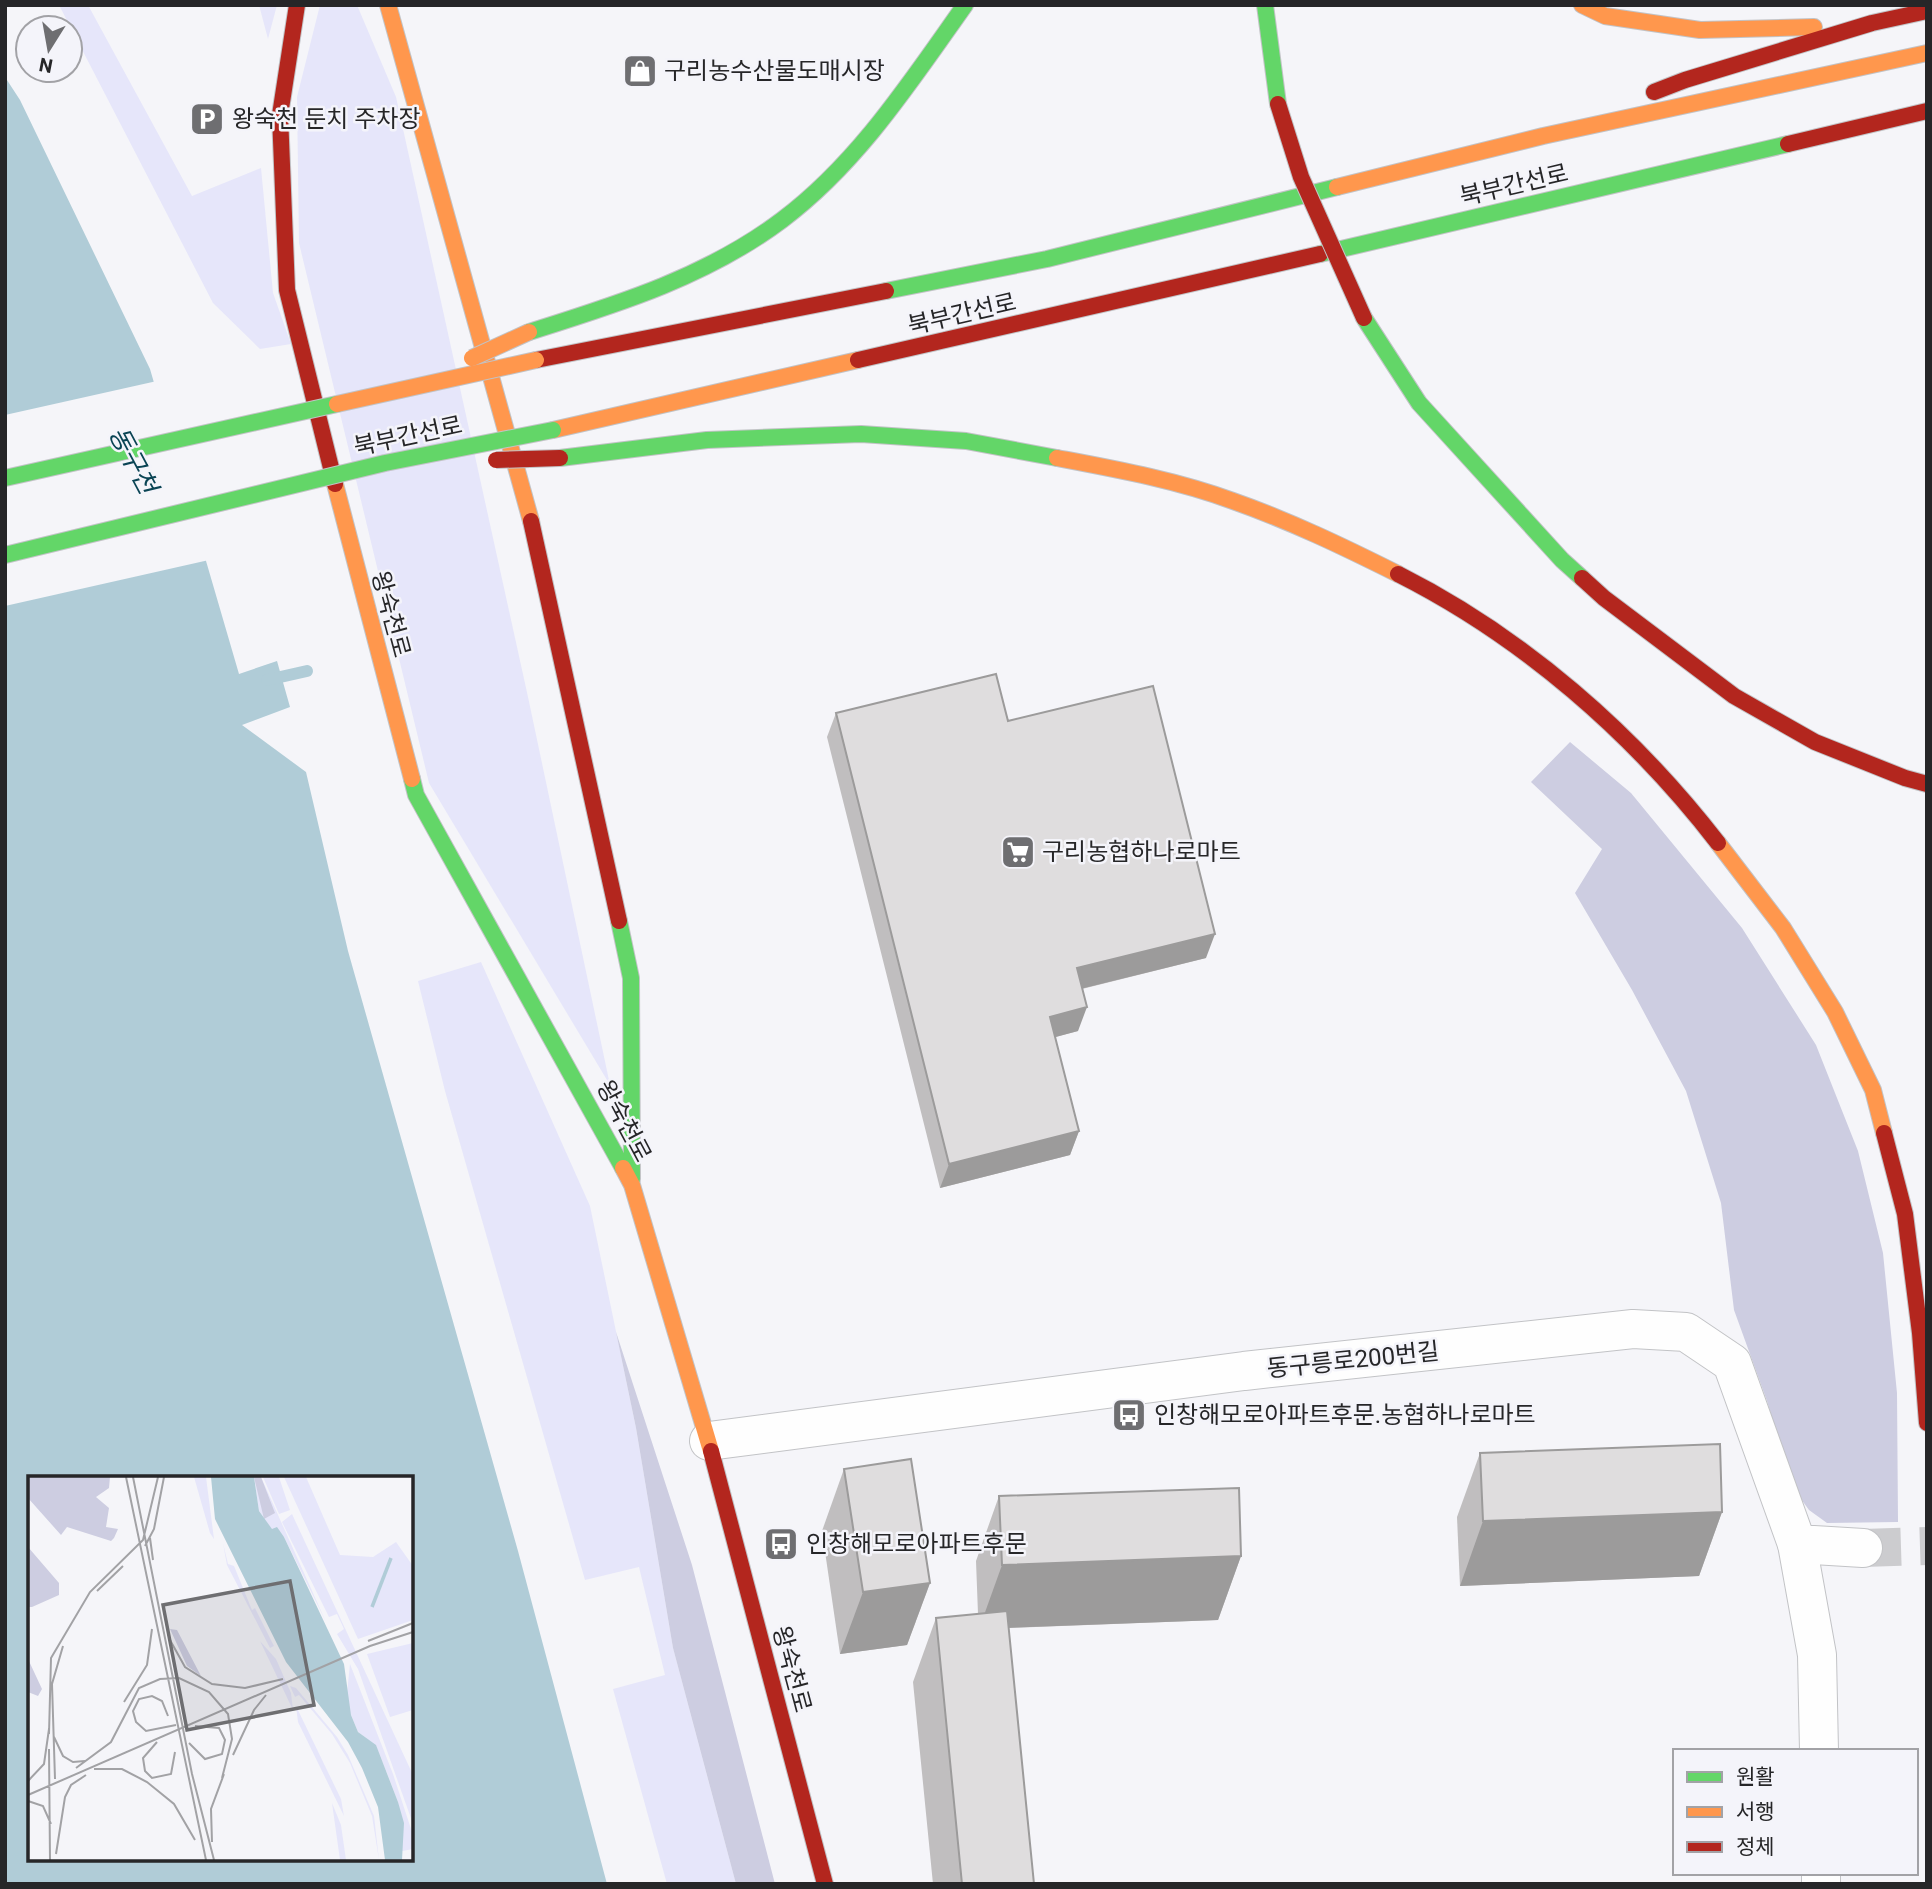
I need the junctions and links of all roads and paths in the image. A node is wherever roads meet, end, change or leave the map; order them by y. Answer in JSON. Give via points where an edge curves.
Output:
{"nodes":[{"id":1,"x":298,"y":5,"type":"edge"},
{"id":2,"x":388,"y":5,"type":"edge"},
{"id":3,"x":965,"y":5,"type":"edge"},
{"id":4,"x":1265,"y":5,"type":"edge"},
{"id":5,"x":1582,"y":5,"type":"edge"},
{"id":6,"x":1927,"y":11,"type":"edge"},
{"id":7,"x":1872,"y":23,"type":"junction"},
{"id":8,"x":1927,"y":53,"type":"edge"},
{"id":9,"x":1927,"y":111,"type":"edge"},
{"id":10,"x":1927,"y":122,"type":"edge"},
{"id":11,"x":1543,"y":136,"type":"junction"},
{"id":12,"x":1811,"y":138,"type":"junction"},
{"id":13,"x":400,"y":392,"type":"junction"},
{"id":14,"x":385,"y":463,"type":"junction"},
{"id":15,"x":5,"y":478,"type":"edge"},
{"id":16,"x":5,"y":555,"type":"edge"},
{"id":17,"x":1927,"y":784,"type":"edge"},
{"id":18,"x":632,"y":1185,"type":"junction"},
{"id":19,"x":1927,"y":1423,"type":"edge"},
{"id":20,"x":709,"y":1441,"type":"junction"},
{"id":21,"x":1797,"y":1544,"type":"junction"},
{"id":22,"x":1863,"y":1548,"type":"tunnel mouth"},
{"id":23,"x":1819,"y":1749,"type":"edge"},
{"id":24,"x":825,"y":1884,"type":"edge"}],
"edges":[{"from":1,"to":18,"type":"main road","name":"왕숙천로","via":[[280,115],[287,290],[363,603],[416,795]]},
{"from":2,"to":18,"type":"main road","name":"왕숙천로","via":[[533,528],[631,978]]},
{"from":3,"to":13,"type":"main road","bridge":true,"via":[[845,161],[782,220],[705,266],[631,300],[529,332]]},
{"from":4,"to":17,"type":"main road","bridge":true,"via":[[1278,104],[1301,177],[1364,318],[1419,403],[1562,560],[1604,598],[1734,696],[1815,742]]},
{"from":5,"to":7,"type":"main road","via":[[1605,16],[1700,30]]},
{"from":6,"to":7,"type":"main road"},
{"from":7,"to":11,"type":"main road","via":[[1685,80]]},
{"from":8,"to":11,"type":"main road","name":"북부간선로"},
{"from":9,"to":12,"type":"main road","name":"북부간선로"},
{"from":10,"to":12,"type":"main road"},
{"from":11,"to":13,"type":"main road","name":"북부간선로","bridge":true,"via":[[1047,259],[536,360]]},
{"from":12,"to":14,"type":"main road","name":"북부간선로","bridge":true,"via":[[1174,289],[553,430]]},
{"from":13,"to":15,"type":"main road","name":"북부간선로","bridge":true},
{"from":14,"to":16,"type":"main road","name":"북부간선로","bridge":true},
{"from":14,"to":19,"type":"main road","bridge":true,"via":[[560,458],[707,440],[861,434],[966,440],[1124,471],[1231,500],[1330,540],[1439,595],[1535,660],[1622,734],[1696,815],[1783,928],[1835,1012],[1873,1090],[1905,1214]]},
{"from":18,"to":20,"type":"main road","name":"왕숙천로"},
{"from":20,"to":21,"type":"street","name":"동구릉로200번길","via":[[1244,1371],[1633,1329],[1686,1332],[1732,1363]]},
{"from":20,"to":24,"type":"main road","name":"왕숙천로"},
{"from":21,"to":22,"type":"street"},
{"from":21,"to":23,"type":"street","name":"동구릉로200번길","via":[[1817,1655]]}]}
